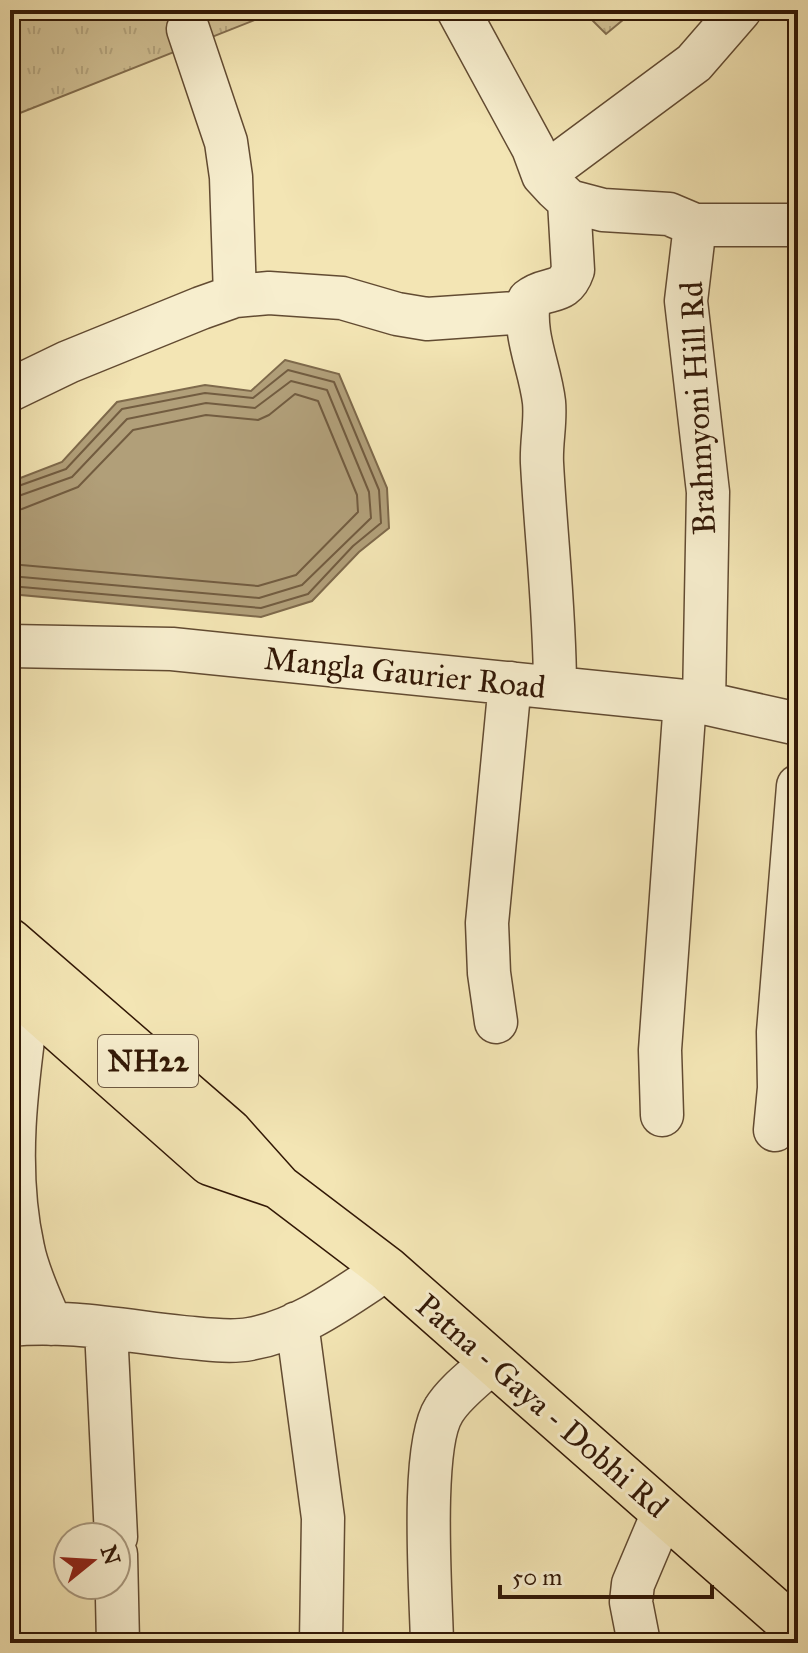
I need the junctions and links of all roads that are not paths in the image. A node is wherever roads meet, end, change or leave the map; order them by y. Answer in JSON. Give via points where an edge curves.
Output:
{"nodes":[{"id":1,"x":458,"y":10,"type":"edge"},
{"id":2,"x":740,"y":10,"type":"edge"},
{"id":3,"x":188,"y":29,"type":"dead end"},
{"id":4,"x":549,"y":175,"type":"junction"},
{"id":5,"x":695,"y":225,"type":"junction"},
{"id":6,"x":798,"y":225,"type":"edge"},
{"id":7,"x":235,"y":296,"type":"junction"},
{"id":8,"x":527,"y":312,"type":"junction"},
{"id":9,"x":10,"y":390,"type":"edge"},
{"id":10,"x":10,"y":646,"type":"edge"},
{"id":11,"x":510,"y":683,"type":"junction"},
{"id":12,"x":555,"y":688,"type":"junction"},
{"id":13,"x":695,"y":702,"type":"junction"},
{"id":14,"x":798,"y":724,"type":"edge"},
{"id":15,"x":798,"y":786,"type":"edge"},
{"id":16,"x":10,"y":941,"type":"edge"},
{"id":17,"x":19,"y":994,"type":"edge"},
{"id":18,"x":496,"y":1022,"type":"dead end"},
{"id":19,"x":662,"y":1115,"type":"dead end"},
{"id":20,"x":775,"y":1130,"type":"dead end"},
{"id":21,"x":279,"y":1187,"type":"junction"},
{"id":22,"x":387,"y":1269,"type":"junction"},
{"id":23,"x":297,"y":1323,"type":"junction"},
{"id":24,"x":30,"y":1324,"type":"edge"},
{"id":25,"x":106,"y":1329,"type":"junction"},
{"id":26,"x":492,"y":1362,"type":"junction"},
{"id":27,"x":663,"y":1513,"type":"junction"},
{"id":28,"x":115,"y":1521,"type":"edge"},
{"id":29,"x":117,"y":1601,"type":"edge"},
{"id":30,"x":798,"y":1631,"type":"edge"},
{"id":31,"x":118,"y":1643,"type":"edge"},
{"id":32,"x":321,"y":1643,"type":"edge"},
{"id":33,"x":432,"y":1643,"type":"edge"},
{"id":34,"x":639,"y":1643,"type":"edge"}],
"edges":[{"from":1,"to":4,"type":"street"},
{"from":2,"to":4,"type":"street","via":[[694,63]]},
{"from":3,"to":7,"type":"street","via":[[226,142]]},
{"from":4,"to":5,"type":"street","via":[[603,210],[669,214]]},
{"from":4,"to":8,"type":"street","via":[[573,270],[563,287],[529,300]]},
{"from":5,"to":6,"type":"street"},
{"from":5,"to":13,"type":"street","name":"Brahmyoni Hill Rd","via":[[686,301],[708,492]]},
{"from":7,"to":8,"type":"street","via":[[342,298],[427,319]]},
{"from":7,"to":9,"type":"street"},
{"from":8,"to":12,"type":"street","via":[[544,399],[542,457]]},
{"from":10,"to":11,"type":"street","name":"Mangla Gaurier Road","via":[[172,649]]},
{"from":11,"to":12,"type":"street","name":"Mangla Gaurier Road"},
{"from":11,"to":18,"type":"street","via":[[487,923]]},
{"from":12,"to":13,"type":"street","name":"Mangla Gaurier Road"},
{"from":13,"to":14,"type":"street","name":"Mangla Gaurier Road"},
{"from":13,"to":19,"type":"street","name":"Brahmyoni Hill Rd","via":[[660,1050]]},
{"from":15,"to":20,"type":"street"},
{"from":16,"to":21,"type":"main road","name":"Patna - Gaya - Dobhi Rd","number":"NH22","via":[[229,1131]]},
{"from":17,"to":21,"type":"main road","name":"Patna - Gaya - Dobhi Rd","number":"NH22","via":[[210,1163]]},
{"from":17,"to":24,"type":"street","via":[[16,1199]]},
{"from":21,"to":22,"type":"main road","name":"Patna - Gaya - Dobhi Rd"},
{"from":22,"to":23,"type":"street"},
{"from":22,"to":26,"type":"main road","name":"Patna - Gaya - Dobhi Rd"},
{"from":23,"to":25,"type":"street","via":[[248,1340]]},
{"from":23,"to":32,"type":"street","via":[[323,1518]]},
{"from":24,"to":25,"type":"street"},
{"from":25,"to":28,"type":"street"},
{"from":26,"to":27,"type":"main road","name":"Patna - Gaya - Dobhi Rd"},
{"from":26,"to":33,"type":"street","via":[[445,1408],[436,1424],[430,1470]]},
{"from":27,"to":30,"type":"main road","name":"Patna - Gaya - Dobhi Rd"},
{"from":27,"to":34,"type":"street","via":[[633,1584]]},
{"from":29,"to":31,"type":"street"}]}
